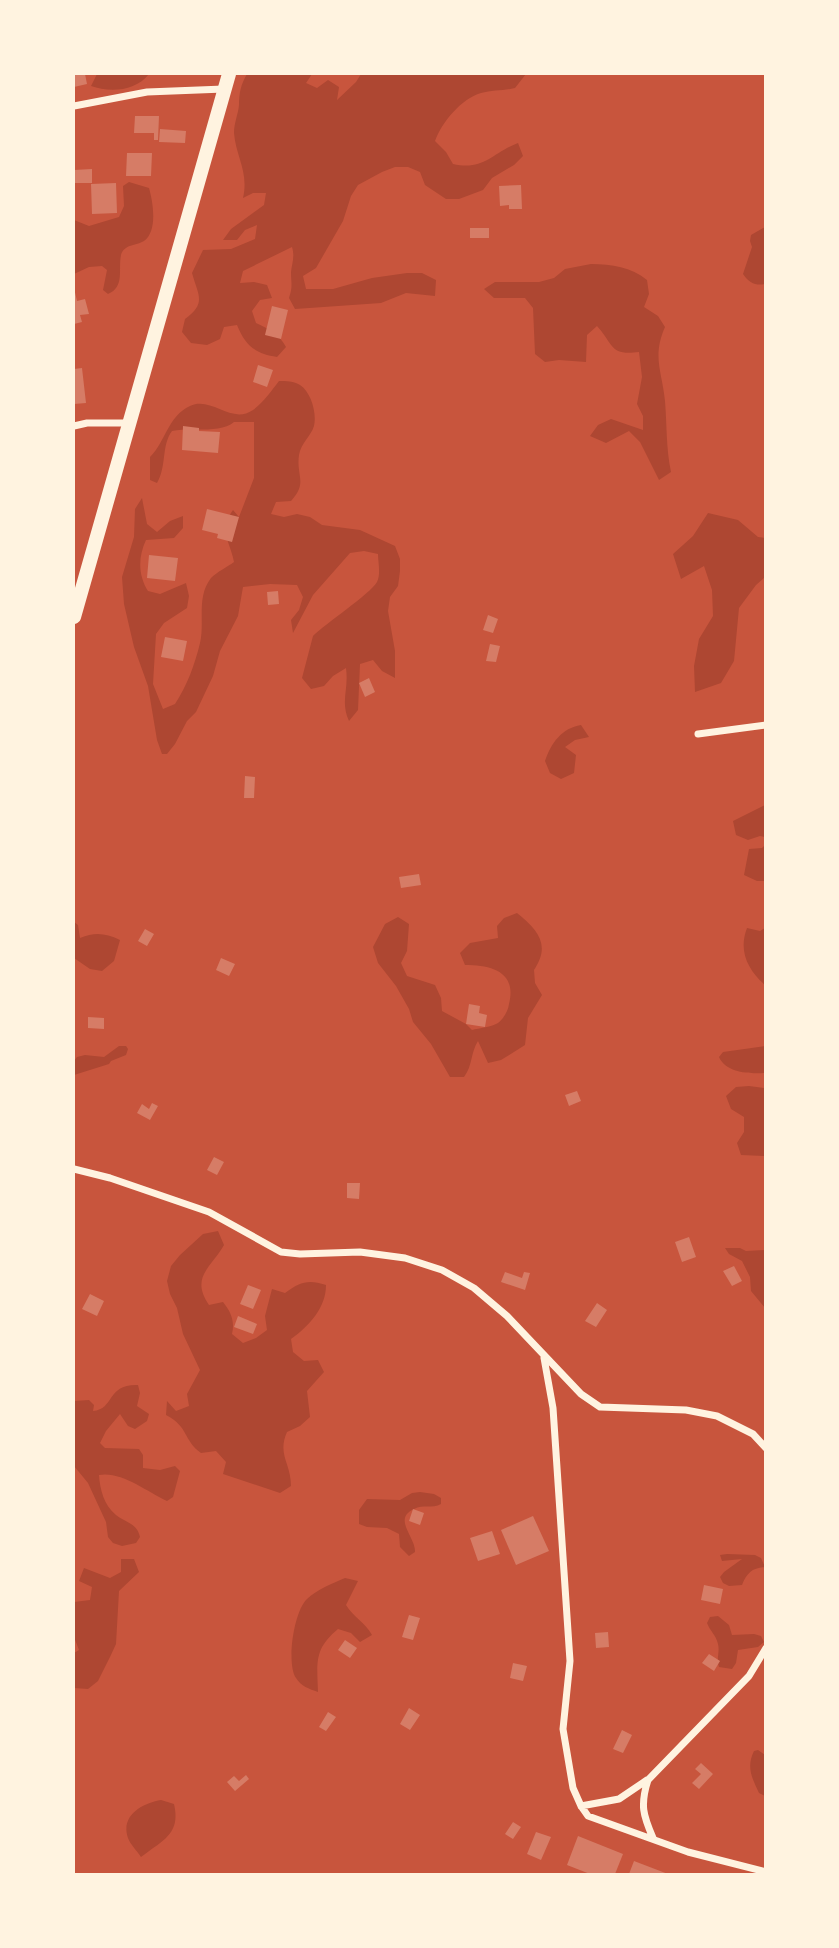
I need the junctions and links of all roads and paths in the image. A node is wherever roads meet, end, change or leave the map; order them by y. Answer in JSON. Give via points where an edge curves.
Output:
{"nodes":[{"id":1,"x":229,"y":74,"type":"edge"},
{"id":2,"x":224,"y":89,"type":"junction"},
{"id":3,"x":74,"y":106,"type":"edge"},
{"id":4,"x":127,"y":423,"type":"junction"},
{"id":5,"x":74,"y":426,"type":"edge"},
{"id":6,"x":74,"y":617,"type":"edge"},
{"id":7,"x":765,"y":724,"type":"edge"},
{"id":8,"x":698,"y":734,"type":"dead end"},
{"id":9,"x":74,"y":1169,"type":"edge"},
{"id":10,"x":543,"y":1357,"type":"junction"},
{"id":11,"x":765,"y":1448,"type":"edge"},
{"id":12,"x":765,"y":1648,"type":"edge"},
{"id":13,"x":648,"y":1780,"type":"junction"},
{"id":14,"x":580,"y":1806,"type":"junction"},
{"id":15,"x":653,"y":1838,"type":"junction"},
{"id":16,"x":765,"y":1872,"type":"edge"}],
"edges":[{"from":1,"to":2,"type":"main road"},
{"from":2,"to":3,"type":"street","via":[[147,92]]},
{"from":2,"to":4,"type":"main road"},
{"from":4,"to":5,"type":"street"},
{"from":4,"to":6,"type":"main road"},
{"from":7,"to":8,"type":"street"},
{"from":9,"to":10,"type":"street","via":[[209,1212],[281,1252],[360,1252],[405,1258],[442,1270],[491,1302]]},
{"from":10,"to":11,"type":"street","via":[[600,1407],[686,1410],[717,1416],[752,1434]]},
{"from":10,"to":14,"type":"street","via":[[553,1408],[570,1661],[563,1729]]},
{"from":12,"to":13,"type":"street","via":[[749,1676]]},
{"from":13,"to":14,"type":"street","via":[[619,1799]]},
{"from":13,"to":15,"type":"street","via":[[641,1801]]},
{"from":14,"to":15,"type":"street","via":[[588,1816]]},
{"from":15,"to":16,"type":"street"}]}
